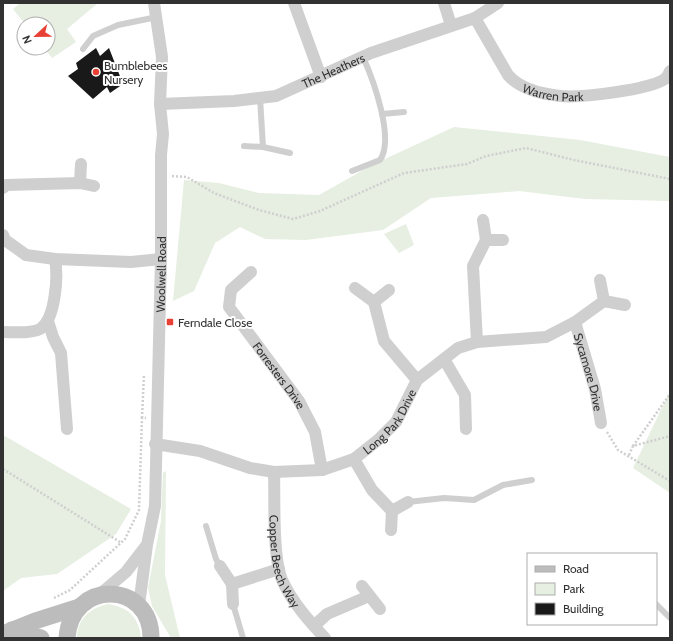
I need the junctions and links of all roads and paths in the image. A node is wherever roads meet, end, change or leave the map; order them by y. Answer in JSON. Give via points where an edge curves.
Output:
{"nodes":[{"id":1,"x":154,"y":3,"type":"edge"},
{"id":2,"x":294,"y":3,"type":"edge"},
{"id":3,"x":444,"y":3,"type":"edge"},
{"id":4,"x":498,"y":3,"type":"edge"},
{"id":5,"x":157,"y":17,"type":"junction"},
{"id":6,"x":475,"y":18,"type":"junction"},
{"id":7,"x":451,"y":25,"type":"junction"},
{"id":8,"x":83,"y":49,"type":"dead end"},
{"id":9,"x":363,"y":57,"type":"junction"},
{"id":10,"x":321,"y":77,"type":"junction"},
{"id":11,"x":669,"y":77,"type":"edge"},
{"id":12,"x":260,"y":98,"type":"junction"},
{"id":13,"x":160,"y":104,"type":"junction"},
{"id":14,"x":404,"y":112,"type":"dead end"},
{"id":15,"x":382,"y":114,"type":"junction"},
{"id":16,"x":244,"y":146,"type":"dead end"},
{"id":17,"x":263,"y":147,"type":"junction"},
{"id":18,"x":290,"y":153,"type":"dead end"},
{"id":19,"x":81,"y":164,"type":"dead end"},
{"id":20,"x":352,"y":171,"type":"dead end"},
{"id":21,"x":162,"y":175,"type":"junction"},
{"id":22,"x":670,"y":179,"type":"edge"},
{"id":23,"x":80,"y":183,"type":"junction"},
{"id":24,"x":94,"y":186,"type":"dead end"},
{"id":25,"x":3,"y":188,"type":"edge"},
{"id":26,"x":483,"y":220,"type":"dead end"},
{"id":27,"x":3,"y":235,"type":"edge"},
{"id":28,"x":486,"y":240,"type":"junction"},
{"id":29,"x":503,"y":240,"type":"dead end"},
{"id":30,"x":55,"y":259,"type":"junction"},
{"id":31,"x":161,"y":259,"type":"junction"},
{"id":32,"x":251,"y":272,"type":"dead end"},
{"id":33,"x":600,"y":280,"type":"dead end"},
{"id":34,"x":355,"y":288,"type":"dead end"},
{"id":35,"x":389,"y":290,"type":"dead end"},
{"id":36,"x":604,"y":301,"type":"junction"},
{"id":37,"x":374,"y":302,"type":"junction"},
{"id":38,"x":625,"y":305,"type":"dead end"},
{"id":39,"x":48,"y":321,"type":"junction"},
{"id":40,"x":575,"y":322,"type":"junction"},
{"id":41,"x":3,"y":332,"type":"edge"},
{"id":42,"x":477,"y":342,"type":"junction"},
{"id":43,"x":444,"y":359,"type":"junction"},
{"id":44,"x":417,"y":380,"type":"junction"},
{"id":45,"x":670,"y":394,"type":"edge"},
{"id":46,"x":156,"y":419,"type":"junction"},
{"id":47,"x":601,"y":423,"type":"joint"},
{"id":48,"x":67,"y":429,"type":"dead end"},
{"id":49,"x":466,"y":429,"type":"dead end"},
{"id":50,"x":670,"y":436,"type":"edge"},
{"id":51,"x":155,"y":444,"type":"junction"},
{"id":52,"x":633,"y":446,"type":"junction"},
{"id":53,"x":628,"y":455,"type":"junction"},
{"id":54,"x":354,"y":459,"type":"junction"},
{"id":55,"x":3,"y":469,"type":"edge"},
{"id":56,"x":322,"y":470,"type":"junction"},
{"id":57,"x":274,"y":472,"type":"junction"},
{"id":58,"x":532,"y":480,"type":"dead end"},
{"id":59,"x":670,"y":481,"type":"edge"},
{"id":60,"x":408,"y":502,"type":"joint"},
{"id":61,"x":392,"y":511,"type":"junction"},
{"id":62,"x":206,"y":526,"type":"dead end"},
{"id":63,"x":391,"y":530,"type":"dead end"},
{"id":64,"x":120,"y":542,"type":"junction"},
{"id":65,"x":147,"y":545,"type":"junction"},
{"id":66,"x":220,"y":566,"type":"joint"},
{"id":67,"x":279,"y":569,"type":"junction"},
{"id":68,"x":232,"y":584,"type":"junction"},
{"id":69,"x":99,"y":595,"type":"junction"},
{"id":70,"x":50,"y":600,"type":"dead end"},
{"id":71,"x":233,"y":604,"type":"joint"},
{"id":72,"x":139,"y":605,"type":"junction"},
{"id":73,"x":657,"y":605,"type":"edge"},
{"id":74,"x":79,"y":607,"type":"junction"},
{"id":75,"x":380,"y":609,"type":"dead end"},
{"id":76,"x":670,"y":618,"type":"edge"},
{"id":77,"x":314,"y":626,"type":"junction"},
{"id":78,"x":7,"y":632,"type":"edge"},
{"id":79,"x":41,"y":638,"type":"edge"},
{"id":80,"x":67,"y":638,"type":"edge"},
{"id":81,"x":151,"y":638,"type":"edge"},
{"id":82,"x":243,"y":638,"type":"edge"},
{"id":83,"x":325,"y":638,"type":"edge"}],
"edges":[{"from":1,"to":5,"type":"street","name":"Woolwell Road"},
{"from":2,"to":10,"type":"street"},
{"from":3,"to":7,"type":"street"},
{"from":4,"to":6,"type":"street","name":"The Heathers"},
{"from":5,"to":8,"type":"lane","via":[[136,20],[93,36]]},
{"from":5,"to":13,"type":"street","name":"Woolwell Road","via":[[162,57]]},
{"from":6,"to":7,"type":"street","name":"The Heathers"},
{"from":6,"to":11,"type":"street","name":"Warren Park","via":[[508,75],[524,88],[560,96],[576,96],[640,87]]},
{"from":7,"to":9,"type":"street","name":"The Heathers"},
{"from":9,"to":10,"type":"street","name":"The Heathers"},
{"from":9,"to":15,"type":"lane","via":[[377,91]]},
{"from":10,"to":12,"type":"street","name":"The Heathers","via":[[276,96]]},
{"from":12,"to":13,"type":"street","name":"The Heathers"},
{"from":12,"to":17,"type":"lane"},
{"from":13,"to":21,"type":"street","name":"Woolwell Road","via":[[163,134]]},
{"from":14,"to":15,"type":"lane"},
{"from":15,"to":20,"type":"lane","via":[[384,155],[373,164]]},
{"from":16,"to":17,"type":"lane"},
{"from":17,"to":18,"type":"lane"},
{"from":19,"to":23,"type":"street"},
{"from":21,"to":22,"type":"path","via":[[187,176],[214,193],[259,210],[293,218],[320,211],[404,173],[467,164],[486,156],[526,148]]},
{"from":21,"to":31,"type":"street","name":"Woolwell Road"},
{"from":23,"to":24,"type":"street"},
{"from":23,"to":25,"type":"street","via":[[6,185]]},
{"from":26,"to":28,"type":"street"},
{"from":27,"to":30,"type":"street","via":[[5,240],[26,255]]},
{"from":28,"to":29,"type":"street"},
{"from":28,"to":42,"type":"street","via":[[473,266]]},
{"from":30,"to":31,"type":"street","via":[[131,262]]},
{"from":30,"to":39,"type":"street","via":[[58,272],[56,290]]},
{"from":31,"to":46,"type":"street","name":"Woolwell Road"},
{"from":32,"to":56,"type":"street","name":"Forresters Drive","via":[[231,290],[229,307],[299,401],[315,432]]},
{"from":33,"to":36,"type":"street"},
{"from":34,"to":37,"type":"street"},
{"from":35,"to":37,"type":"street"},
{"from":36,"to":38,"type":"street"},
{"from":36,"to":40,"type":"street","name":"Long Park Drive"},
{"from":37,"to":44,"type":"street","via":[[384,341]]},
{"from":39,"to":41,"type":"street","via":[[40,329]]},
{"from":39,"to":48,"type":"street","via":[[61,353]]},
{"from":40,"to":42,"type":"street","name":"Long Park Drive","via":[[546,337]]},
{"from":40,"to":47,"type":"street","name":"Sycamore Drive","via":[[595,389]]},
{"from":42,"to":43,"type":"street","name":"Long Park Drive","via":[[458,348]]},
{"from":43,"to":44,"type":"street","name":"Long Park Drive"},
{"from":43,"to":49,"type":"street","via":[[465,395]]},
{"from":44,"to":54,"type":"street","name":"Long Park Drive","via":[[396,422]]},
{"from":45,"to":52,"type":"path"},
{"from":46,"to":51,"type":"street","name":"Woolwell Road"},
{"from":46,"to":64,"type":"path","via":[[142,418],[139,510]]},
{"from":47,"to":53,"type":"path","via":[[618,450]]},
{"from":50,"to":52,"type":"path"},
{"from":51,"to":57,"type":"street","name":"Long Park Drive","via":[[200,451],[250,468]]},
{"from":51,"to":65,"type":"street","name":"Woolwell Road","via":[[155,506]]},
{"from":52,"to":53,"type":"path"},
{"from":53,"to":59,"type":"path"},
{"from":54,"to":56,"type":"street","name":"Long Park Drive"},
{"from":54,"to":61,"type":"street","via":[[372,490]]},
{"from":55,"to":64,"type":"path"},
{"from":56,"to":57,"type":"street","name":"Long Park Drive"},
{"from":57,"to":67,"type":"street","name":"Copper Beech Way"},
{"from":58,"to":60,"type":"lane","via":[[503,485],[474,500],[444,498]]},
{"from":60,"to":61,"type":"street"},
{"from":61,"to":63,"type":"street"},
{"from":62,"to":66,"type":"lane"},
{"from":64,"to":70,"type":"path","via":[[70,590]]},
{"from":65,"to":69,"type":"street","name":"Woolwell Road","via":[[126,572]]},
{"from":65,"to":72,"type":"street","name":"Woolwell Road"},
{"from":66,"to":68,"type":"street"},
{"from":67,"to":68,"type":"street"},
{"from":67,"to":77,"type":"street","name":"Copper Beech Way","via":[[282,581]]},
{"from":68,"to":71,"type":"street"},
{"from":69,"to":72,"type":"street","via":[[120,595]]},
{"from":69,"to":74,"type":"street"},
{"from":71,"to":82,"type":"lane"},
{"from":72,"to":81,"type":"street","via":[[147,615]]},
{"from":73,"to":76,"type":"lane"},
{"from":74,"to":78,"type":"street"},
{"from":74,"to":80,"type":"street","via":[[72,616]]},
{"from":75,"to":77,"type":"street","via":[[365,591],[327,614]]},
{"from":77,"to":83,"type":"street","name":"Copper Beech Way"},
{"from":78,"to":79,"type":"street"}]}
